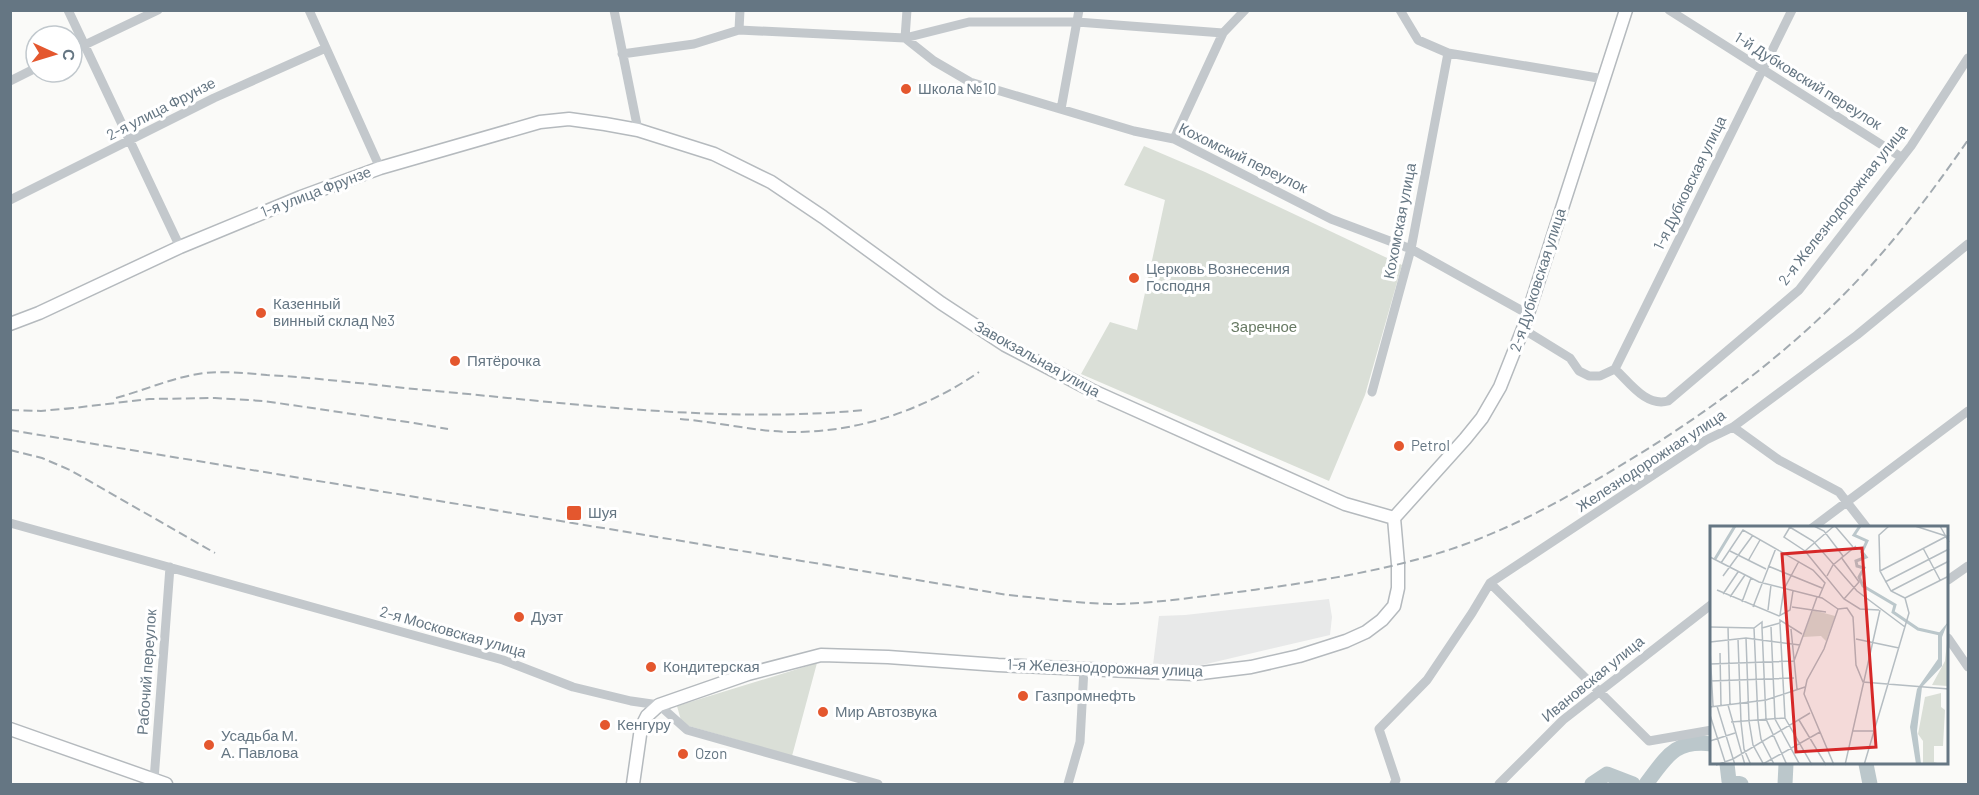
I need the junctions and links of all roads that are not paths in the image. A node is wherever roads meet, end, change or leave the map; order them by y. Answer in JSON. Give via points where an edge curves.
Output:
{"nodes":[{"id":1,"x":68,"y":10,"type":"edge"},
{"id":2,"x":158,"y":10,"type":"edge"},
{"id":3,"x":309,"y":10,"type":"edge"},
{"id":4,"x":614,"y":10,"type":"edge"},
{"id":5,"x":740,"y":10,"type":"edge"},
{"id":6,"x":907,"y":10,"type":"edge"},
{"id":7,"x":1079,"y":10,"type":"edge"},
{"id":8,"x":1245,"y":10,"type":"edge"},
{"id":9,"x":1400,"y":10,"type":"edge"},
{"id":10,"x":1626,"y":10,"type":"edge"},
{"id":11,"x":1669,"y":10,"type":"edge"},
{"id":12,"x":1792,"y":10,"type":"edge"},
{"id":13,"x":1077,"y":22,"type":"junction"},
{"id":14,"x":739,"y":30,"type":"junction"},
{"id":15,"x":1223,"y":33,"type":"junction"},
{"id":16,"x":905,"y":38,"type":"junction"},
{"id":17,"x":85,"y":45,"type":"junction"},
{"id":18,"x":326,"y":48,"type":"junction"},
{"id":19,"x":1448,"y":53,"type":"junction"},
{"id":20,"x":622,"y":54,"type":"junction"},
{"id":21,"x":1968,"y":58,"type":"edge"},
{"id":22,"x":1762,"y":70,"type":"junction"},
{"id":23,"x":24,"y":74,"type":"edge"},
{"id":24,"x":1604,"y":79,"type":"junction"},
{"id":25,"x":10,"y":81,"type":"edge"},
{"id":26,"x":1061,"y":108,"type":"junction"},
{"id":27,"x":638,"y":130,"type":"junction"},
{"id":28,"x":1174,"y":139,"type":"junction"},
{"id":29,"x":129,"y":142,"type":"junction"},
{"id":30,"x":1901,"y":158,"type":"junction"},
{"id":31,"x":380,"y":168,"type":"junction"},
{"id":32,"x":10,"y":200,"type":"edge"},
{"id":33,"x":1968,"y":244,"type":"edge"},
{"id":34,"x":180,"y":247,"type":"junction"},
{"id":35,"x":1412,"y":249,"type":"junction"},
{"id":36,"x":1528,"y":314,"type":"junction"},
{"id":37,"x":10,"y":324,"type":"edge"},
{"id":38,"x":1523,"y":329,"type":"junction"},
{"id":39,"x":1615,"y":369,"type":"junction"},
{"id":40,"x":1372,"y":392,"type":"dead end"},
{"id":41,"x":1968,"y":411,"type":"edge"},
{"id":42,"x":1733,"y":427,"type":"junction"},
{"id":43,"x":1847,"y":501,"type":"junction"},
{"id":44,"x":1394,"y":518,"type":"junction"},
{"id":45,"x":10,"y":523,"type":"edge"},
{"id":46,"x":1815,"y":526,"type":"edge"},
{"id":47,"x":1866,"y":526,"type":"edge"},
{"id":48,"x":1968,"y":566,"type":"edge"},
{"id":49,"x":170,"y":567,"type":"junction"},
{"id":50,"x":1949,"y":579,"type":"edge"},
{"id":51,"x":1490,"y":583,"type":"junction"},
{"id":52,"x":1710,"y":606,"type":"edge"},
{"id":53,"x":1949,"y":641,"type":"edge"},
{"id":54,"x":1968,"y":667,"type":"edge"},
{"id":55,"x":1084,"y":668,"type":"junction"},
{"id":56,"x":1599,"y":691,"type":"junction"},
{"id":57,"x":658,"y":705,"type":"junction"},
{"id":58,"x":10,"y":729,"type":"edge"},
{"id":59,"x":1710,"y":730,"type":"edge"},
{"id":60,"x":154,"y":780,"type":"junction"},
{"id":61,"x":166,"y":784,"type":"edge"},
{"id":62,"x":633,"y":784,"type":"edge"},
{"id":63,"x":878,"y":784,"type":"edge"},
{"id":64,"x":1068,"y":784,"type":"edge"},
{"id":65,"x":1394,"y":784,"type":"edge"},
{"id":66,"x":1499,"y":784,"type":"edge"}],
"edges":[{"from":1,"to":17,"type":"street"},
{"from":2,"to":17,"type":"street"},
{"from":3,"to":18,"type":"street"},
{"from":4,"to":20,"type":"street"},
{"from":5,"to":14,"type":"street"},
{"from":6,"to":16,"type":"street"},
{"from":7,"to":13,"type":"street"},
{"from":8,"to":15,"type":"street"},
{"from":9,"to":19,"type":"street","via":[[1418,39]]},
{"from":10,"to":24,"type":"main road","name":"2-я Дубковская улица"},
{"from":11,"to":22,"type":"street","name":"1-й Дубковский переулок"},
{"from":12,"to":22,"type":"street","name":"1-я Дубковская улица"},
{"from":13,"to":15,"type":"street"},
{"from":13,"to":16,"type":"street","via":[[969,22]]},
{"from":13,"to":26,"type":"street"},
{"from":14,"to":16,"type":"street"},
{"from":14,"to":20,"type":"street","via":[[694,44]]},
{"from":15,"to":28,"type":"street"},
{"from":16,"to":26,"type":"street","name":"Кохомский переулок","via":[[970,82]]},
{"from":17,"to":29,"type":"street"},
{"from":18,"to":29,"type":"street","name":"2-я улица Фрунзе","via":[[214,98]]},
{"from":18,"to":31,"type":"street"},
{"from":19,"to":24,"type":"street"},
{"from":19,"to":35,"type":"street","name":"Кохомская улица"},
{"from":20,"to":27,"type":"street"},
{"from":21,"to":30,"type":"street","name":"2-я Железнодорожная улица"},
{"from":22,"to":30,"type":"street","name":"1-й Дубковский переулок"},
{"from":22,"to":39,"type":"street","name":"1-я Дубковская улица"},
{"from":23,"to":25,"type":"street"},
{"from":24,"to":36,"type":"main road","name":"2-я Дубковская улица"},
{"from":26,"to":28,"type":"street","name":"Кохомский переулок"},
{"from":27,"to":31,"type":"main road","name":"1-я улица Фрунзе","via":[[569,119],[540,122]]},
{"from":27,"to":44,"type":"main road","name":"Завокзальная улица","via":[[714,154],[771,182],[987,333],[1091,390],[1345,504]]},
{"from":28,"to":35,"type":"street","name":"Кохомский переулок","via":[[1331,219]]},
{"from":29,"to":32,"type":"street","name":"2-я улица Фрунзе"},
{"from":29,"to":34,"type":"street"},
{"from":30,"to":39,"type":"street","name":"2-я Железнодорожная улица","via":[[1799,290],[1668,401],[1648,400]]},
{"from":31,"to":34,"type":"main road","name":"1-я улица Фрунзе"},
{"from":33,"to":42,"type":"street","name":"Железнодорожная улица","via":[[1857,335]]},
{"from":34,"to":37,"type":"main road","name":"1-я улица Фрунзе"},
{"from":35,"to":36,"type":"street","name":"Кохомский переулок"},
{"from":35,"to":40,"type":"street","name":"Кохомская улица"},
{"from":36,"to":38,"type":"main road","name":"2-я Дубковская улица"},
{"from":38,"to":39,"type":"street","via":[[1570,358],[1589,376]]},
{"from":38,"to":44,"type":"main road","name":"2-я Дубковская улица","via":[[1500,387],[1482,418]]},
{"from":41,"to":43,"type":"street"},
{"from":42,"to":43,"type":"street","via":[[1779,460],[1839,492]]},
{"from":42,"to":51,"type":"street","name":"Железнодорожная улица","via":[[1706,440]]},
{"from":43,"to":46,"type":"street"},
{"from":43,"to":47,"type":"street"},
{"from":44,"to":55,"type":"main road","name":"1-я Железнодорожная улица","via":[[1398,588],[1394,606],[1366,632],[1299,656],[1239,669],[1192,674]]},
{"from":45,"to":49,"type":"street","name":"2-я Московская улица"},
{"from":48,"to":50,"type":"street"},
{"from":49,"to":57,"type":"street","name":"2-я Московская улица","via":[[503,660],[573,687]]},
{"from":49,"to":60,"type":"street","name":"Рабочий переулок"},
{"from":51,"to":56,"type":"street"},
{"from":51,"to":65,"type":"street","name":"Железнодорожная улица","via":[[1427,680],[1379,729]]},
{"from":52,"to":56,"type":"street","name":"Ивановская улица"},
{"from":53,"to":54,"type":"street"},
{"from":55,"to":57,"type":"main road","name":"1-я Железнодорожная улица","via":[[821,655],[748,674]]},
{"from":55,"to":64,"type":"street","via":[[1080,742]]},
{"from":56,"to":59,"type":"street","via":[[1649,741]]},
{"from":56,"to":66,"type":"street","name":"Ивановская улица","via":[[1563,720]]},
{"from":57,"to":62,"type":"main road","via":[[641,728]]},
{"from":57,"to":63,"type":"street","via":[[687,730]]},
{"from":58,"to":60,"type":"main road"},
{"from":60,"to":61,"type":"main road"}]}
